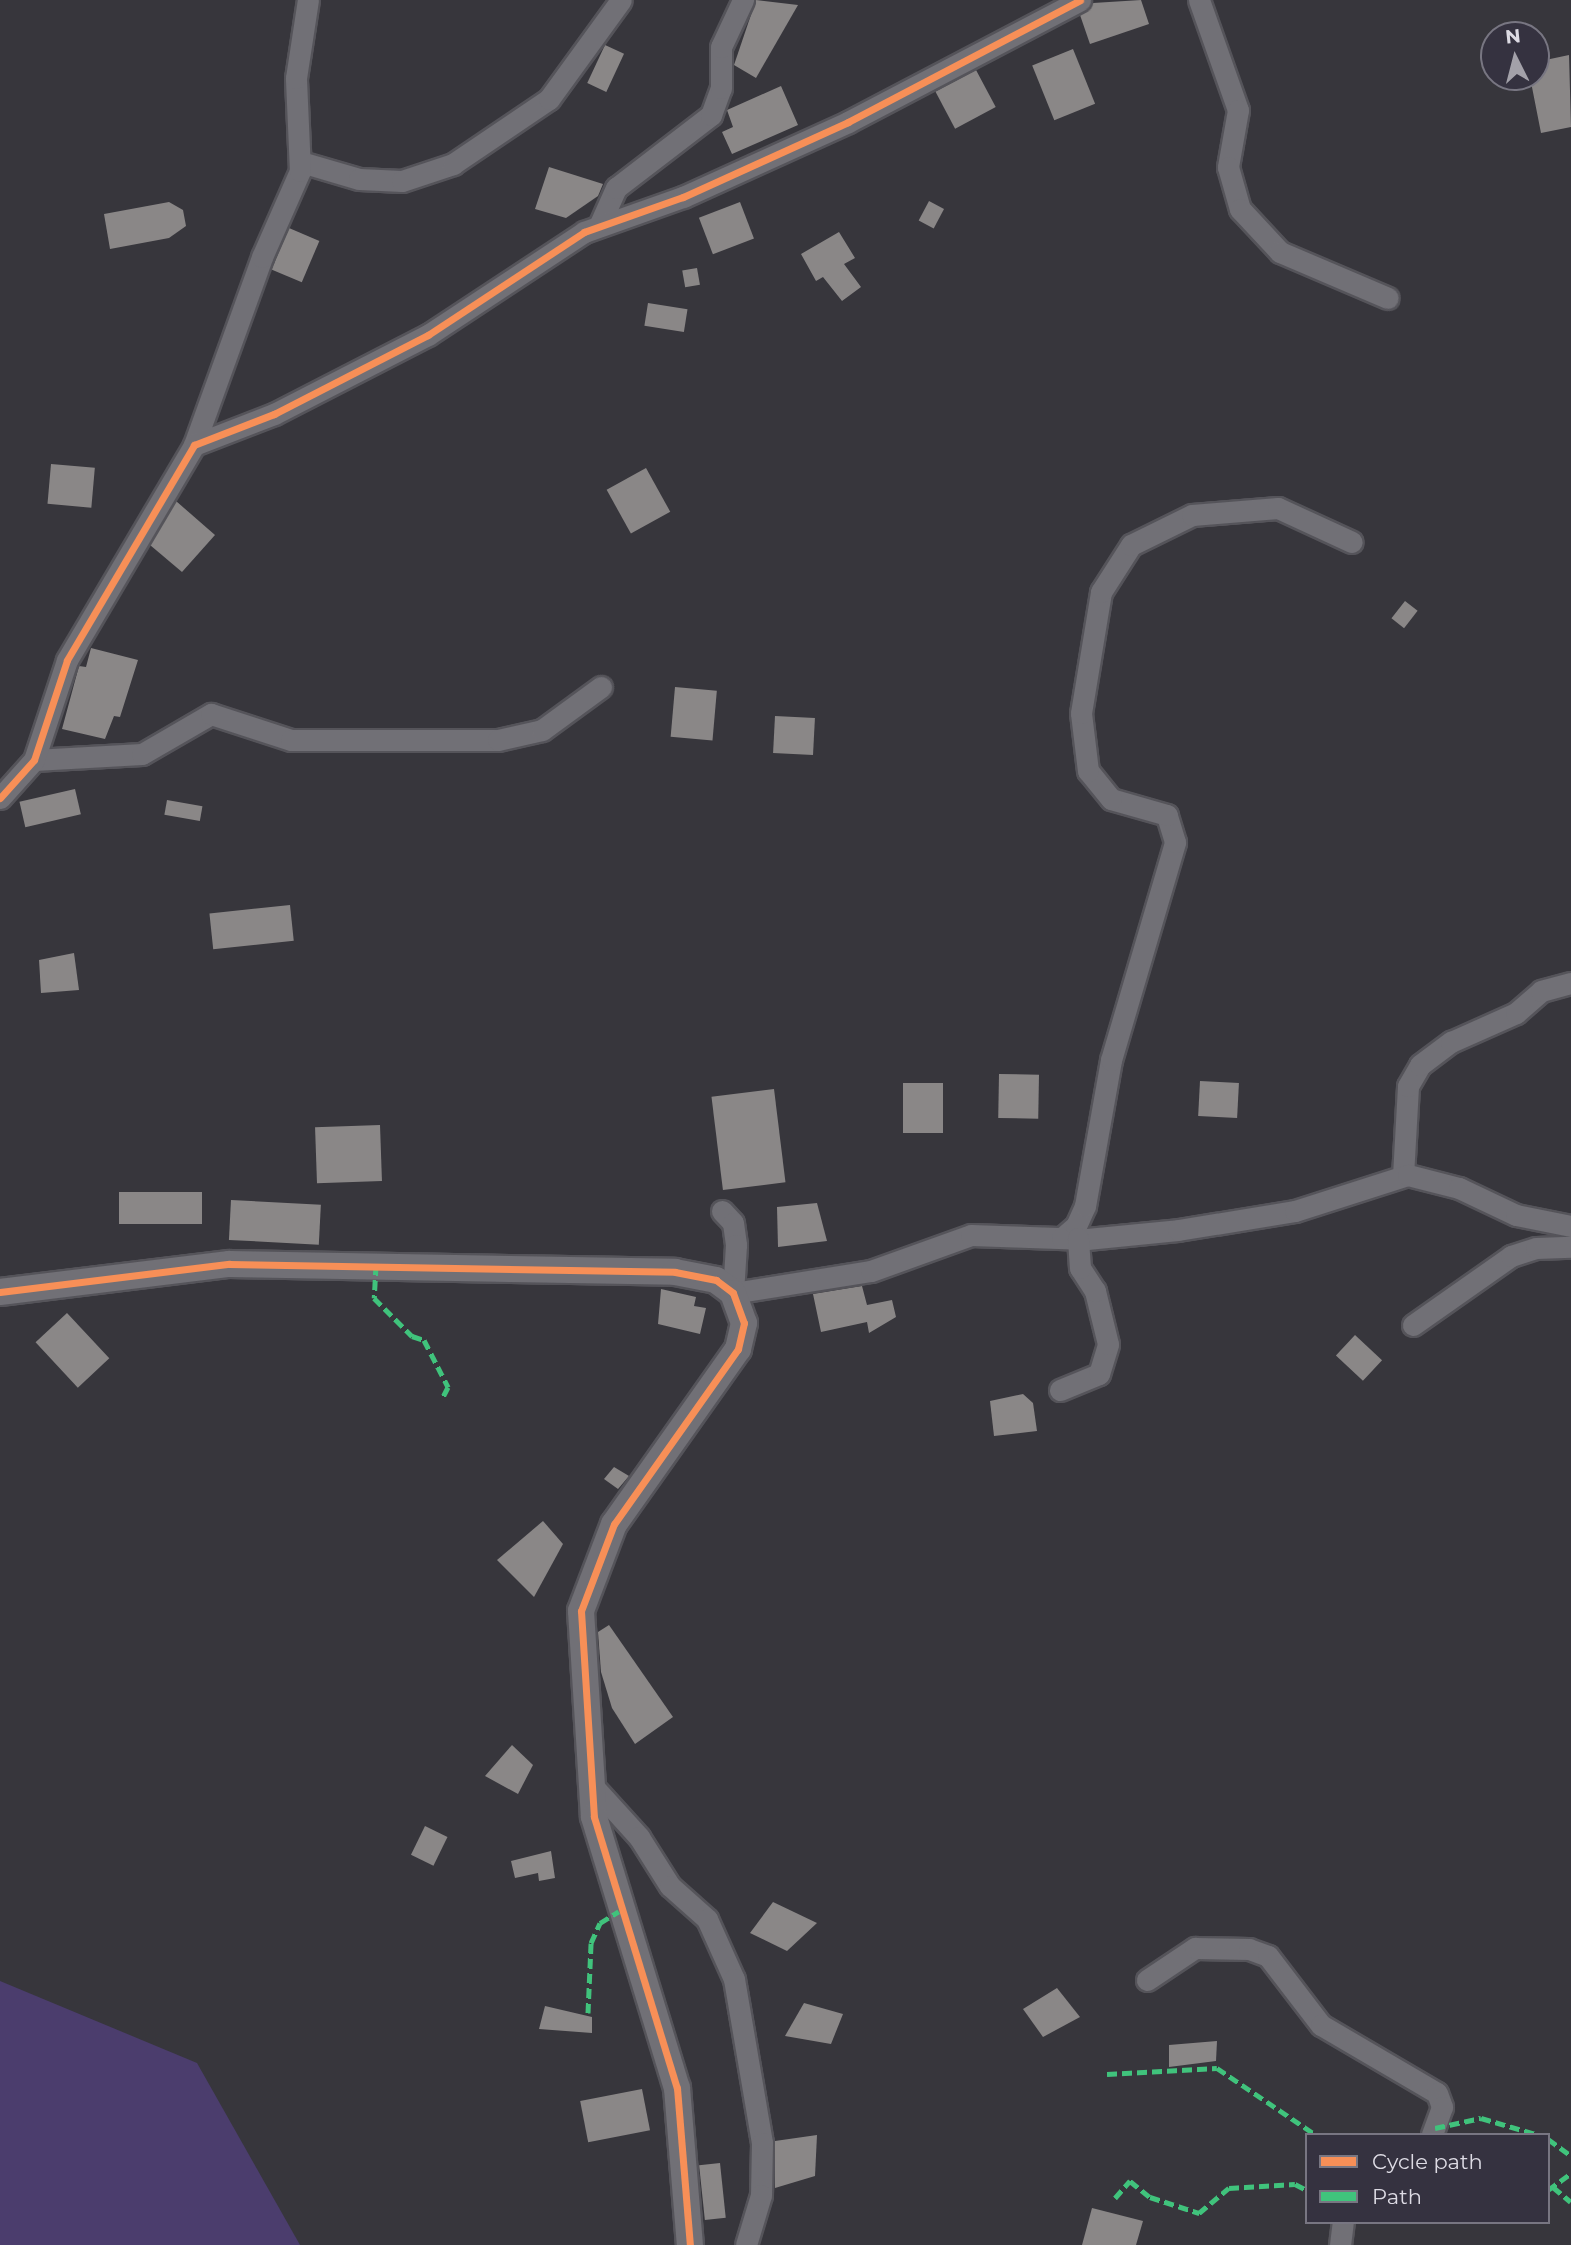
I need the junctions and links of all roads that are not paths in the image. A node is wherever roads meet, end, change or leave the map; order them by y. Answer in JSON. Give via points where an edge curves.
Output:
{"nodes":[{"id":1,"x":308,"y":0,"type":"edge"},
{"id":2,"x":621,"y":0,"type":"edge"},
{"id":3,"x":743,"y":0,"type":"edge"},
{"id":4,"x":1080,"y":0,"type":"edge"},
{"id":5,"x":1199,"y":0,"type":"edge"},
{"id":6,"x":301,"y":162,"type":"junction"},
{"id":7,"x":598,"y":226,"type":"junction"},
{"id":8,"x":1388,"y":298,"type":"dead end"},
{"id":9,"x":194,"y":445,"type":"junction"},
{"id":10,"x":1352,"y":542,"type":"dead end"},
{"id":11,"x":601,"y":687,"type":"dead end"},
{"id":12,"x":34,"y":760,"type":"junction"},
{"id":13,"x":0,"y":798,"type":"edge"},
{"id":14,"x":1571,"y":983,"type":"edge"},
{"id":15,"x":1403,"y":1176,"type":"junction"},
{"id":16,"x":722,"y":1211,"type":"dead end"},
{"id":17,"x":1571,"y":1226,"type":"edge"},
{"id":18,"x":1070,"y":1238,"type":"junction"},
{"id":19,"x":1571,"y":1248,"type":"edge"},
{"id":20,"x":733,"y":1293,"type":"junction"},
{"id":21,"x":3,"y":1297,"type":"edge"},
{"id":22,"x":1413,"y":1325,"type":"dead end"},
{"id":23,"x":1060,"y":1390,"type":"dead end"},
{"id":24,"x":590,"y":1784,"type":"junction"},
{"id":25,"x":1147,"y":1980,"type":"dead end"},
{"id":26,"x":1433,"y":2133,"type":"edge"},
{"id":27,"x":1343,"y":2224,"type":"edge"},
{"id":28,"x":690,"y":2245,"type":"edge"},
{"id":29,"x":746,"y":2245,"type":"edge"},
{"id":30,"x":1340,"y":2245,"type":"edge"}],
"edges":[{"from":1,"to":6,"type":"street","via":[[296,78]]},
{"from":2,"to":6,"type":"street","via":[[549,99],[453,164],[402,181],[359,179]]},
{"from":3,"to":7,"type":"street","via":[[721,47],[719,99],[711,115],[615,188]]},
{"from":4,"to":7,"type":"street","via":[[848,122],[683,197]]},
{"from":5,"to":8,"type":"street","via":[[1238,110],[1228,167],[1240,209],[1280,252]]},
{"from":6,"to":9,"type":"street"},
{"from":7,"to":9,"type":"street","via":[[556,247],[428,335],[274,414]]},
{"from":9,"to":12,"type":"street","via":[[67,660]]},
{"from":10,"to":18,"type":"street","via":[[1278,508],[1192,515],[1131,545],[1101,592],[1081,713],[1088,771],[1111,799],[1167,815],[1175,842],[1111,1060],[1085,1206]]},
{"from":11,"to":12,"type":"street","via":[[542,730],[498,740],[291,740],[211,714],[142,754]]},
{"from":12,"to":13,"type":"street"},
{"from":14,"to":15,"type":"street","via":[[1541,991],[1516,1013],[1451,1042],[1420,1065],[1408,1086]]},
{"from":15,"to":17,"type":"street","via":[[1459,1188],[1516,1215]]},
{"from":15,"to":18,"type":"street","via":[[1296,1211]]},
{"from":16,"to":20,"type":"street","via":[[733,1223],[736,1245]]},
{"from":18,"to":20,"type":"street","via":[[971,1235],[871,1271]]},
{"from":18,"to":23,"type":"street","via":[[1080,1268],[1095,1291],[1108,1344],[1094,1379]]},
{"from":19,"to":22,"type":"street","via":[[1536,1248],[1511,1256]]},
{"from":20,"to":21,"type":"street","via":[[716,1280],[676,1272],[229,1264]]},
{"from":20,"to":24,"type":"street","via":[[744,1323],[738,1349],[614,1524],[587,1586],[580,1640]]},
{"from":24,"to":28,"type":"street","via":[[606,1871],[677,2088]]},
{"from":24,"to":29,"type":"street","via":[[634,1829],[670,1886],[707,1919],[734,1979],[762,2143],[761,2195]]},
{"from":25,"to":26,"type":"street","via":[[1195,1948],[1249,1949],[1268,1956],[1321,2025],[1437,2093],[1443,2107]]},
{"from":27,"to":30,"type":"street"}]}
